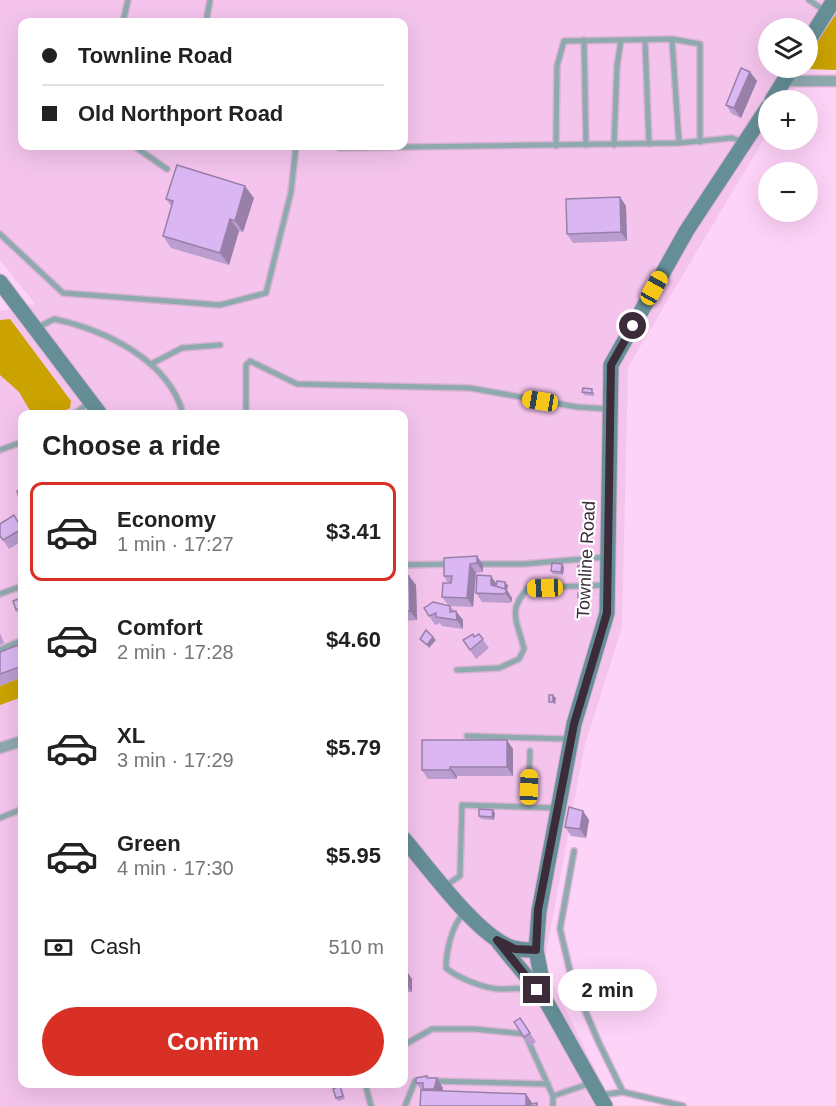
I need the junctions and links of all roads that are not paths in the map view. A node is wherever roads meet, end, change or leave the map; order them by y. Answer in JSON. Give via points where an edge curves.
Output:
{"nodes":[{"id":1,"x":128,"y":0,"type":"edge"},
{"id":2,"x":210,"y":0,"type":"edge"},
{"id":3,"x":809,"y":0,"type":"edge"},
{"id":4,"x":830,"y":6,"type":"edge"},
{"id":5,"x":124,"y":18,"type":"edge"},
{"id":6,"x":207,"y":18,"type":"edge"},
{"id":7,"x":818,"y":25,"type":"edge"},
{"id":8,"x":672,"y":39,"type":"junction"},
{"id":9,"x":584,"y":40,"type":"junction"},
{"id":10,"x":621,"y":40,"type":"junction"},
{"id":11,"x":645,"y":40,"type":"junction"},
{"id":12,"x":786,"y":78,"type":"edge"},
{"id":13,"x":784,"y":81,"type":"junction"},
{"id":14,"x":836,"y":81,"type":"edge"},
{"id":15,"x":778,"y":90,"type":"edge"},
{"id":16,"x":758,"y":122,"type":"edge"},
{"id":17,"x":700,"y":142,"type":"junction"},
{"id":18,"x":745,"y":142,"type":"junction"},
{"id":19,"x":679,"y":143,"type":"junction"},
{"id":20,"x":614,"y":144,"type":"junction"},
{"id":21,"x":649,"y":144,"type":"junction"},
{"id":22,"x":586,"y":145,"type":"junction"},
{"id":23,"x":556,"y":146,"type":"junction"},
{"id":24,"x":408,"y":147,"type":"edge"},
{"id":25,"x":140,"y":150,"type":"edge"},
{"id":26,"x":296,"y":150,"type":"edge"},
{"id":27,"x":167,"y":169,"type":"dead end"},
{"id":28,"x":0,"y":234,"type":"edge"},
{"id":29,"x":0,"y":282,"type":"edge"},
{"id":30,"x":35,"y":329,"type":"junction"},
{"id":31,"x":220,"y":345,"type":"dead end"},
{"id":32,"x":151,"y":364,"type":"junction"},
{"id":33,"x":95,"y":408,"type":"edge"},
{"id":34,"x":610,"y":409,"type":"junction"},
{"id":35,"x":182,"y":410,"type":"edge"},
{"id":36,"x":246,"y":410,"type":"edge"},
{"id":37,"x":18,"y":443,"type":"edge"},
{"id":38,"x":0,"y":450,"type":"edge"},
{"id":39,"x":608,"y":557,"type":"junction"},
{"id":40,"x":408,"y":565,"type":"edge"},
{"id":41,"x":608,"y":585,"type":"junction"},
{"id":42,"x":18,"y":587,"type":"edge"},
{"id":43,"x":0,"y":594,"type":"edge"},
{"id":44,"x":18,"y":642,"type":"edge"},
{"id":45,"x":0,"y":650,"type":"edge"},
{"id":46,"x":457,"y":670,"type":"dead end"},
{"id":47,"x":467,"y":736,"type":"dead end"},
{"id":48,"x":571,"y":740,"type":"junction"},
{"id":49,"x":18,"y":742,"type":"edge"},
{"id":50,"x":0,"y":748,"type":"edge"},
{"id":51,"x":530,"y":751,"type":"dead end"},
{"id":52,"x":528,"y":805,"type":"junction"},
{"id":53,"x":557,"y":808,"type":"junction"},
{"id":54,"x":18,"y":811,"type":"edge"},
{"id":55,"x":0,"y":818,"type":"edge"},
{"id":56,"x":408,"y":843,"type":"edge"},
{"id":57,"x":574,"y":851,"type":"dead end"},
{"id":58,"x":445,"y":886,"type":"junction"},
{"id":59,"x":466,"y":911,"type":"junction"},
{"id":60,"x":497,"y":940,"type":"junction"},
{"id":61,"x":536,"y":950,"type":"junction"},
{"id":62,"x":546,"y":1001,"type":"junction"},
{"id":63,"x":408,"y":1043,"type":"edge"},
{"id":64,"x":548,"y":1084,"type":"junction"},
{"id":65,"x":366,"y":1088,"type":"edge"},
{"id":66,"x":623,"y":1092,"type":"junction"},
{"id":67,"x":599,"y":1094,"type":"edge"},
{"id":68,"x":553,"y":1096,"type":"junction"},
{"id":69,"x":371,"y":1106,"type":"edge"},
{"id":70,"x":405,"y":1106,"type":"edge"},
{"id":71,"x":553,"y":1106,"type":"edge"},
{"id":72,"x":683,"y":1106,"type":"edge"}],
"edges":[{"from":1,"to":5,"type":"lane"},
{"from":2,"to":6,"type":"lane"},
{"from":3,"to":4,"type":"lane"},
{"from":4,"to":7,"type":"main road"},
{"from":8,"to":11,"type":"lane"},
{"from":8,"to":17,"type":"lane","via":[[700,44]]},
{"from":8,"to":19,"type":"lane"},
{"from":9,"to":10,"type":"lane"},
{"from":9,"to":22,"type":"lane"},
{"from":9,"to":23,"type":"lane","via":[[564,41],[561,49],[557,66]]},
{"from":10,"to":11,"type":"lane"},
{"from":10,"to":20,"type":"lane"},
{"from":11,"to":21,"type":"lane"},
{"from":12,"to":13,"type":"main road"},
{"from":13,"to":14,"type":"street"},
{"from":13,"to":15,"type":"main road"},
{"from":16,"to":18,"type":"main road","name":"Townline Road"},
{"from":17,"to":18,"type":"lane","via":[[732,138]]},
{"from":17,"to":19,"type":"lane"},
{"from":18,"to":34,"type":"main road","name":"Townline Road","via":[[687,230],[611,365]]},
{"from":19,"to":21,"type":"lane"},
{"from":20,"to":21,"type":"lane"},
{"from":20,"to":22,"type":"lane"},
{"from":22,"to":23,"type":"lane"},
{"from":23,"to":24,"type":"lane"},
{"from":25,"to":27,"type":"lane"},
{"from":26,"to":28,"type":"lane","via":[[291,192],[266,293],[220,305],[63,293]]},
{"from":29,"to":30,"type":"main road"},
{"from":30,"to":32,"type":"lane","via":[[54,318],[75,323],[140,354]]},
{"from":30,"to":33,"type":"main road"},
{"from":31,"to":32,"type":"lane","via":[[182,348]]},
{"from":32,"to":35,"type":"lane","via":[[163,374]]},
{"from":34,"to":36,"type":"lane","via":[[471,388],[297,384],[250,362],[246,365]]},
{"from":34,"to":39,"type":"main road","name":"Townline Road"},
{"from":37,"to":38,"type":"lane"},
{"from":39,"to":40,"type":"lane","via":[[524,564]]},
{"from":39,"to":41,"type":"main road","name":"Townline Road"},
{"from":41,"to":46,"type":"lane","via":[[528,588],[516,606],[514,621],[524,649],[519,658],[499,668]]},
{"from":41,"to":48,"type":"main road","name":"Townline Road","via":[[607,613]]},
{"from":42,"to":43,"type":"lane"},
{"from":44,"to":45,"type":"lane"},
{"from":47,"to":48,"type":"lane"},
{"from":48,"to":53,"type":"main road","name":"Townline Road"},
{"from":49,"to":50,"type":"street"},
{"from":51,"to":52,"type":"lane"},
{"from":52,"to":53,"type":"lane"},
{"from":52,"to":58,"type":"lane","via":[[462,805],[460,876]]},
{"from":53,"to":61,"type":"main road","name":"Townline Road","via":[[538,910]]},
{"from":54,"to":55,"type":"lane"},
{"from":56,"to":58,"type":"main road"},
{"from":57,"to":66,"type":"lane","via":[[560,929],[576,990]]},
{"from":58,"to":59,"type":"main road"},
{"from":59,"to":60,"type":"main road"},
{"from":59,"to":62,"type":"lane","via":[[459,918],[446,968],[497,989],[521,987]]},
{"from":60,"to":61,"type":"main road","via":[[515,949]]},
{"from":60,"to":62,"type":"main road"},
{"from":61,"to":62,"type":"main road","name":"Townline Road"},
{"from":62,"to":67,"type":"main road","name":"Townline Road"},
{"from":63,"to":64,"type":"lane","via":[[432,1029],[525,1034]]},
{"from":64,"to":68,"type":"lane"},
{"from":64,"to":70,"type":"lane","via":[[415,1081]]},
{"from":65,"to":69,"type":"lane"},
{"from":66,"to":67,"type":"lane"},
{"from":66,"to":72,"type":"lane"},
{"from":67,"to":68,"type":"lane"},
{"from":68,"to":71,"type":"lane"}]}
